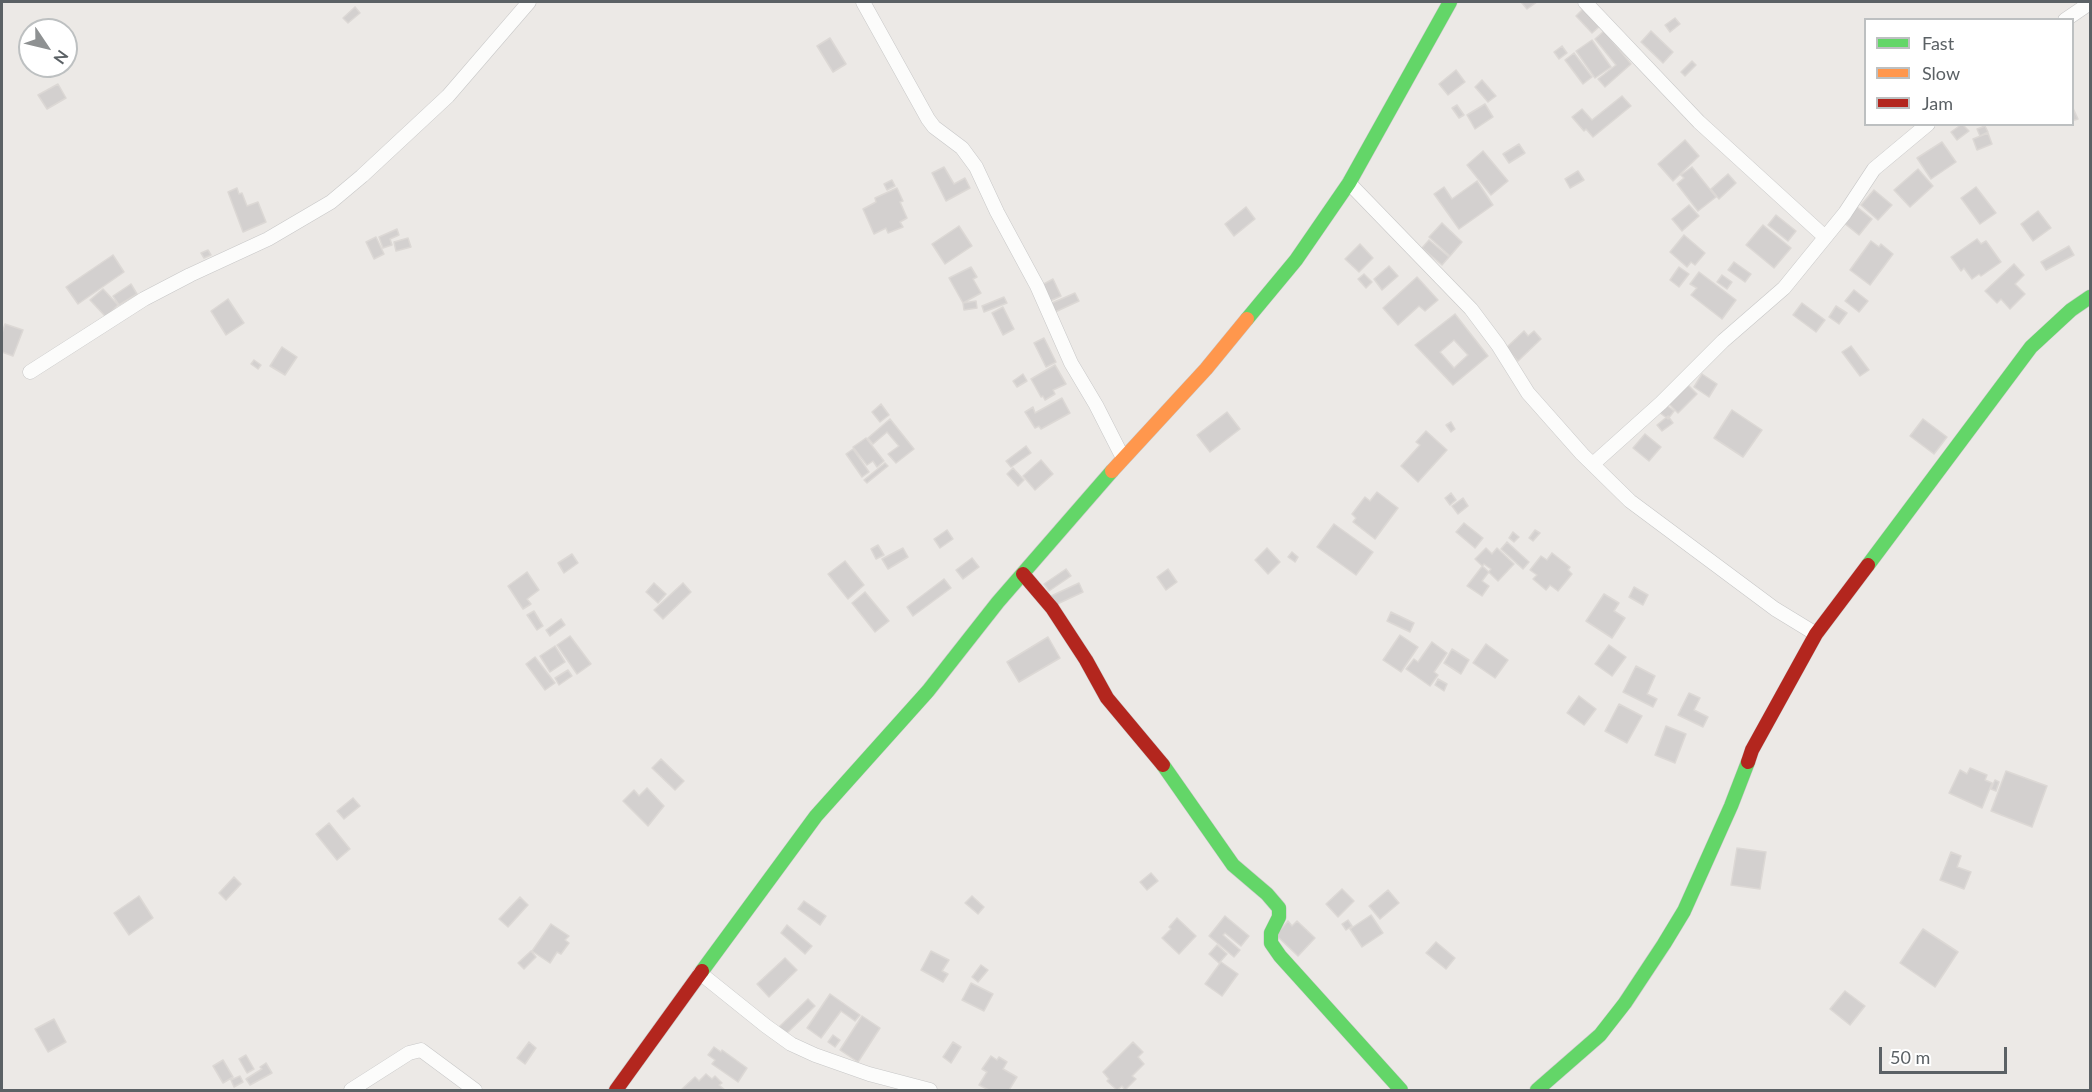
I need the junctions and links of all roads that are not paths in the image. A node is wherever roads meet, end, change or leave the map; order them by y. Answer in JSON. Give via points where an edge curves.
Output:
{"nodes":[{"id":1,"x":528,"y":2,"type":"edge"},
{"id":2,"x":862,"y":2,"type":"edge"},
{"id":3,"x":1450,"y":2,"type":"edge"},
{"id":4,"x":1585,"y":2,"type":"edge"},
{"id":5,"x":2091,"y":3,"type":"edge"},
{"id":6,"x":2068,"y":18,"type":"edge"},
{"id":7,"x":1926,"y":126,"type":"edge"},
{"id":8,"x":1349,"y":183,"type":"junction"},
{"id":9,"x":1825,"y":237,"type":"junction"},
{"id":10,"x":2091,"y":297,"type":"edge"},
{"id":11,"x":30,"y":372,"type":"dead end"},
{"id":12,"x":1123,"y":458,"type":"junction"},
{"id":13,"x":1593,"y":464,"type":"junction"},
{"id":14,"x":1023,"y":574,"type":"junction"},
{"id":15,"x":1816,"y":634,"type":"junction"},
{"id":16,"x":700,"y":973,"type":"junction"},
{"id":17,"x":351,"y":1090,"type":"edge"},
{"id":18,"x":475,"y":1090,"type":"edge"},
{"id":19,"x":616,"y":1090,"type":"edge"},
{"id":20,"x":930,"y":1090,"type":"edge"},
{"id":21,"x":1401,"y":1090,"type":"edge"},
{"id":22,"x":1537,"y":1090,"type":"edge"}],
"edges":[{"from":1,"to":11,"type":"street","via":[[448,96],[331,202],[268,240],[144,299]]},
{"from":2,"to":12,"type":"street","via":[[928,119],[962,148],[976,167],[1071,363]]},
{"from":3,"to":8,"type":"street"},
{"from":4,"to":9,"type":"street","via":[[1699,122]]},
{"from":5,"to":6,"type":"street"},
{"from":7,"to":9,"type":"street","via":[[1874,169]]},
{"from":8,"to":12,"type":"street","via":[[1296,260],[1253,313]]},
{"from":8,"to":13,"type":"street","via":[[1471,309],[1528,393]]},
{"from":9,"to":13,"type":"street","via":[[1784,288]]},
{"from":10,"to":15,"type":"street","via":[[2031,347]]},
{"from":12,"to":14,"type":"street"},
{"from":13,"to":15,"type":"street","via":[[1630,501],[1775,609]]},
{"from":14,"to":16,"type":"street","via":[[928,691],[816,816]]},
{"from":14,"to":21,"type":"street","via":[[1052,608],[1107,698],[1164,766],[1233,865],[1279,908],[1271,943],[1280,956]]},
{"from":15,"to":22,"type":"street","via":[[1752,750],[1684,911],[1664,944],[1600,1035]]},
{"from":16,"to":19,"type":"street"},
{"from":16,"to":20,"type":"street","via":[[791,1044],[869,1074]]},
{"from":17,"to":18,"type":"street","via":[[409,1053],[421,1050]]}]}
